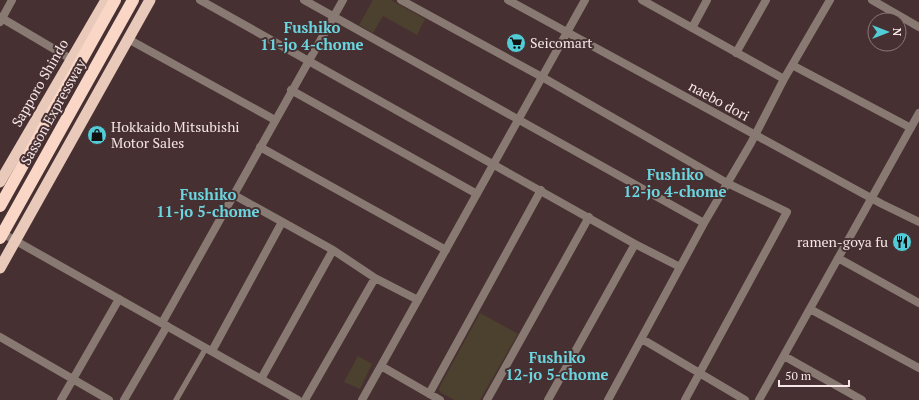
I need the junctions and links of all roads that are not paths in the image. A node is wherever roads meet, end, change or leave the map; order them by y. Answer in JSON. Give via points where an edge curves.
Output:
{"nodes":[{"id":1,"x":12,"y":0,"type":"edge"},
{"id":2,"x":106,"y":0,"type":"edge"},
{"id":3,"x":115,"y":0,"type":"edge"},
{"id":4,"x":133,"y":0,"type":"edge"},
{"id":5,"x":150,"y":0,"type":"edge"},
{"id":6,"x":200,"y":0,"type":"edge"},
{"id":7,"x":304,"y":0,"type":"edge"},
{"id":8,"x":342,"y":0,"type":"edge"},
{"id":9,"x":401,"y":0,"type":"edge"},
{"id":10,"x":508,"y":0,"type":"edge"},
{"id":11,"x":584,"y":0,"type":"edge"},
{"id":12,"x":707,"y":0,"type":"edge"},
{"id":13,"x":766,"y":0,"type":"edge"},
{"id":14,"x":830,"y":0,"type":"edge"},
{"id":15,"x":872,"y":0,"type":"edge"},
{"id":16,"x":645,"y":1,"type":"edge"},
{"id":17,"x":333,"y":16,"type":"junction"},
{"id":18,"x":1,"y":19,"type":"edge"},
{"id":19,"x":919,"y":27,"type":"edge"},
{"id":20,"x":692,"y":28,"type":"junction"},
{"id":21,"x":567,"y":32,"type":"junction"},
{"id":22,"x":128,"y":39,"type":"junction"},
{"id":23,"x":736,"y":53,"type":"junction"},
{"id":24,"x":71,"y":59,"type":"junction"},
{"id":25,"x":308,"y":61,"type":"junction"},
{"id":26,"x":792,"y":66,"type":"junction"},
{"id":27,"x":542,"y":77,"type":"junction"},
{"id":28,"x":784,"y":79,"type":"junction"},
{"id":29,"x":292,"y":90,"type":"junction"},
{"id":30,"x":919,"y":113,"type":"edge"},
{"id":31,"x":275,"y":120,"type":"junction"},
{"id":32,"x":518,"y":120,"type":"junction"},
{"id":33,"x":911,"y":128,"type":"junction"},
{"id":34,"x":754,"y":135,"type":"junction"},
{"id":35,"x":260,"y":147,"type":"junction"},
{"id":36,"x":494,"y":164,"type":"junction"},
{"id":37,"x":0,"y":182,"type":"edge"},
{"id":38,"x":727,"y":183,"type":"junction"},
{"id":39,"x":541,"y":190,"type":"junction"},
{"id":40,"x":477,"y":194,"type":"junction"},
{"id":41,"x":234,"y":195,"type":"junction"},
{"id":42,"x":872,"y":199,"type":"junction"},
{"id":43,"x":0,"y":206,"type":"edge"},
{"id":44,"x":589,"y":217,"type":"junction"},
{"id":45,"x":282,"y":222,"type":"junction"},
{"id":46,"x":919,"y":222,"type":"edge"},
{"id":47,"x":704,"y":223,"type":"junction"},
{"id":48,"x":0,"y":232,"type":"edge"},
{"id":49,"x":0,"y":238,"type":"edge"},
{"id":50,"x":15,"y":241,"type":"junction"},
{"id":51,"x":635,"y":244,"type":"junction"},
{"id":52,"x":333,"y":250,"type":"junction"},
{"id":53,"x":446,"y":250,"type":"junction"},
{"id":54,"x":838,"y":258,"type":"junction"},
{"id":55,"x":0,"y":268,"type":"edge"},
{"id":56,"x":680,"y":268,"type":"junction"},
{"id":57,"x":375,"y":278,"type":"junction"},
{"id":58,"x":119,"y":299,"type":"junction"},
{"id":59,"x":418,"y":300,"type":"junction"},
{"id":60,"x":919,"y":303,"type":"edge"},
{"id":61,"x":810,"y":309,"type":"junction"},
{"id":62,"x":165,"y":325,"type":"junction"},
{"id":63,"x":0,"y":337,"type":"edge"},
{"id":64,"x":642,"y":339,"type":"junction"},
{"id":65,"x":209,"y":350,"type":"junction"},
{"id":66,"x":784,"y":356,"type":"junction"},
{"id":67,"x":381,"y":366,"type":"junction"},
{"id":68,"x":919,"y":368,"type":"edge"},
{"id":69,"x":700,"y":373,"type":"junction"},
{"id":70,"x":73,"y":379,"type":"junction"},
{"id":71,"x":261,"y":379,"type":"junction"},
{"id":72,"x":429,"y":394,"type":"junction"},
{"id":73,"x":61,"y":400,"type":"edge"},
{"id":74,"x":109,"y":400,"type":"edge"},
{"id":75,"x":124,"y":400,"type":"edge"},
{"id":76,"x":176,"y":400,"type":"edge"},
{"id":77,"x":298,"y":400,"type":"edge"},
{"id":78,"x":305,"y":400,"type":"edge"},
{"id":79,"x":362,"y":400,"type":"edge"},
{"id":80,"x":440,"y":400,"type":"edge"},
{"id":81,"x":487,"y":400,"type":"edge"},
{"id":82,"x":548,"y":400,"type":"edge"},
{"id":83,"x":608,"y":400,"type":"edge"},
{"id":84,"x":685,"y":400,"type":"edge"},
{"id":85,"x":745,"y":400,"type":"edge"},
{"id":86,"x":758,"y":400,"type":"edge"},
{"id":87,"x":862,"y":400,"type":"edge"}],
"edges":[{"from":1,"to":18,"type":"street"},
{"from":2,"to":24,"type":"highway","name":"Sapporo Shindo"},
{"from":3,"to":43,"type":"highway","name":"Sasson Expressway"},
{"from":4,"to":49,"type":"highway","name":"Sasson Expressway","bridge":true},
{"from":5,"to":22,"type":"highway"},
{"from":6,"to":25,"type":"street"},
{"from":7,"to":17,"type":"street"},
{"from":8,"to":17,"type":"street"},
{"from":9,"to":27,"type":"street"},
{"from":10,"to":21,"type":"street","name":"naebo dori"},
{"from":11,"to":21,"type":"street"},
{"from":12,"to":20,"type":"street"},
{"from":13,"to":23,"type":"street"},
{"from":14,"to":26,"type":"street"},
{"from":15,"to":19,"type":"street"},
{"from":16,"to":20,"type":"street"},
{"from":17,"to":25,"type":"street"},
{"from":17,"to":32,"type":"street"},
{"from":18,"to":24,"type":"street"},
{"from":20,"to":23,"type":"street"},
{"from":21,"to":27,"type":"street"},
{"from":21,"to":34,"type":"street","name":"naebo dori"},
{"from":22,"to":31,"type":"street"},
{"from":22,"to":50,"type":"highway"},
{"from":23,"to":28,"type":"street"},
{"from":24,"to":37,"type":"highway","name":"Sapporo Shindo"},
{"from":25,"to":29,"type":"street"},
{"from":25,"to":36,"type":"street"},
{"from":26,"to":28,"type":"street"},
{"from":26,"to":33,"type":"street"},
{"from":27,"to":32,"type":"street"},
{"from":27,"to":38,"type":"street"},
{"from":28,"to":34,"type":"street"},
{"from":29,"to":31,"type":"street"},
{"from":29,"to":40,"type":"street"},
{"from":30,"to":33,"type":"street"},
{"from":31,"to":35,"type":"street"},
{"from":32,"to":36,"type":"street"},
{"from":32,"to":47,"type":"street"},
{"from":33,"to":42,"type":"street"},
{"from":34,"to":38,"type":"street"},
{"from":34,"to":42,"type":"street","name":"naebo dori"},
{"from":35,"to":41,"type":"street"},
{"from":35,"to":53,"type":"street"},
{"from":36,"to":39,"type":"street"},
{"from":36,"to":40,"type":"street"},
{"from":38,"to":47,"type":"street"},
{"from":38,"to":69,"type":"street","via":[[787,212]]},
{"from":39,"to":44,"type":"street"},
{"from":39,"to":72,"type":"street"},
{"from":40,"to":53,"type":"street"},
{"from":41,"to":45,"type":"street"},
{"from":41,"to":62,"type":"street"},
{"from":42,"to":46,"type":"street","name":"naebo dori"},
{"from":42,"to":54,"type":"street"},
{"from":44,"to":51,"type":"street"},
{"from":44,"to":81,"type":"street"},
{"from":45,"to":52,"type":"street"},
{"from":45,"to":65,"type":"street"},
{"from":47,"to":56,"type":"street"},
{"from":48,"to":50,"type":"street"},
{"from":50,"to":55,"type":"highway"},
{"from":50,"to":58,"type":"street"},
{"from":51,"to":56,"type":"street"},
{"from":51,"to":82,"type":"street"},
{"from":52,"to":57,"type":"street"},
{"from":52,"to":71,"type":"street"},
{"from":53,"to":59,"type":"street"},
{"from":54,"to":60,"type":"street"},
{"from":54,"to":61,"type":"street"},
{"from":56,"to":64,"type":"street"},
{"from":57,"to":59,"type":"street"},
{"from":57,"to":78,"type":"street"},
{"from":58,"to":62,"type":"street"},
{"from":58,"to":70,"type":"street"},
{"from":59,"to":67,"type":"street"},
{"from":61,"to":66,"type":"street"},
{"from":61,"to":68,"type":"street"},
{"from":62,"to":65,"type":"street"},
{"from":62,"to":75,"type":"street"},
{"from":63,"to":70,"type":"street"},
{"from":64,"to":69,"type":"street"},
{"from":64,"to":83,"type":"street"},
{"from":65,"to":71,"type":"street"},
{"from":65,"to":76,"type":"lane"},
{"from":66,"to":86,"type":"street"},
{"from":66,"to":87,"type":"street"},
{"from":67,"to":72,"type":"street"},
{"from":67,"to":79,"type":"street"},
{"from":69,"to":84,"type":"street"},
{"from":69,"to":85,"type":"street"},
{"from":70,"to":73,"type":"street"},
{"from":70,"to":74,"type":"street"},
{"from":71,"to":77,"type":"street"},
{"from":72,"to":80,"type":"street"}]}
